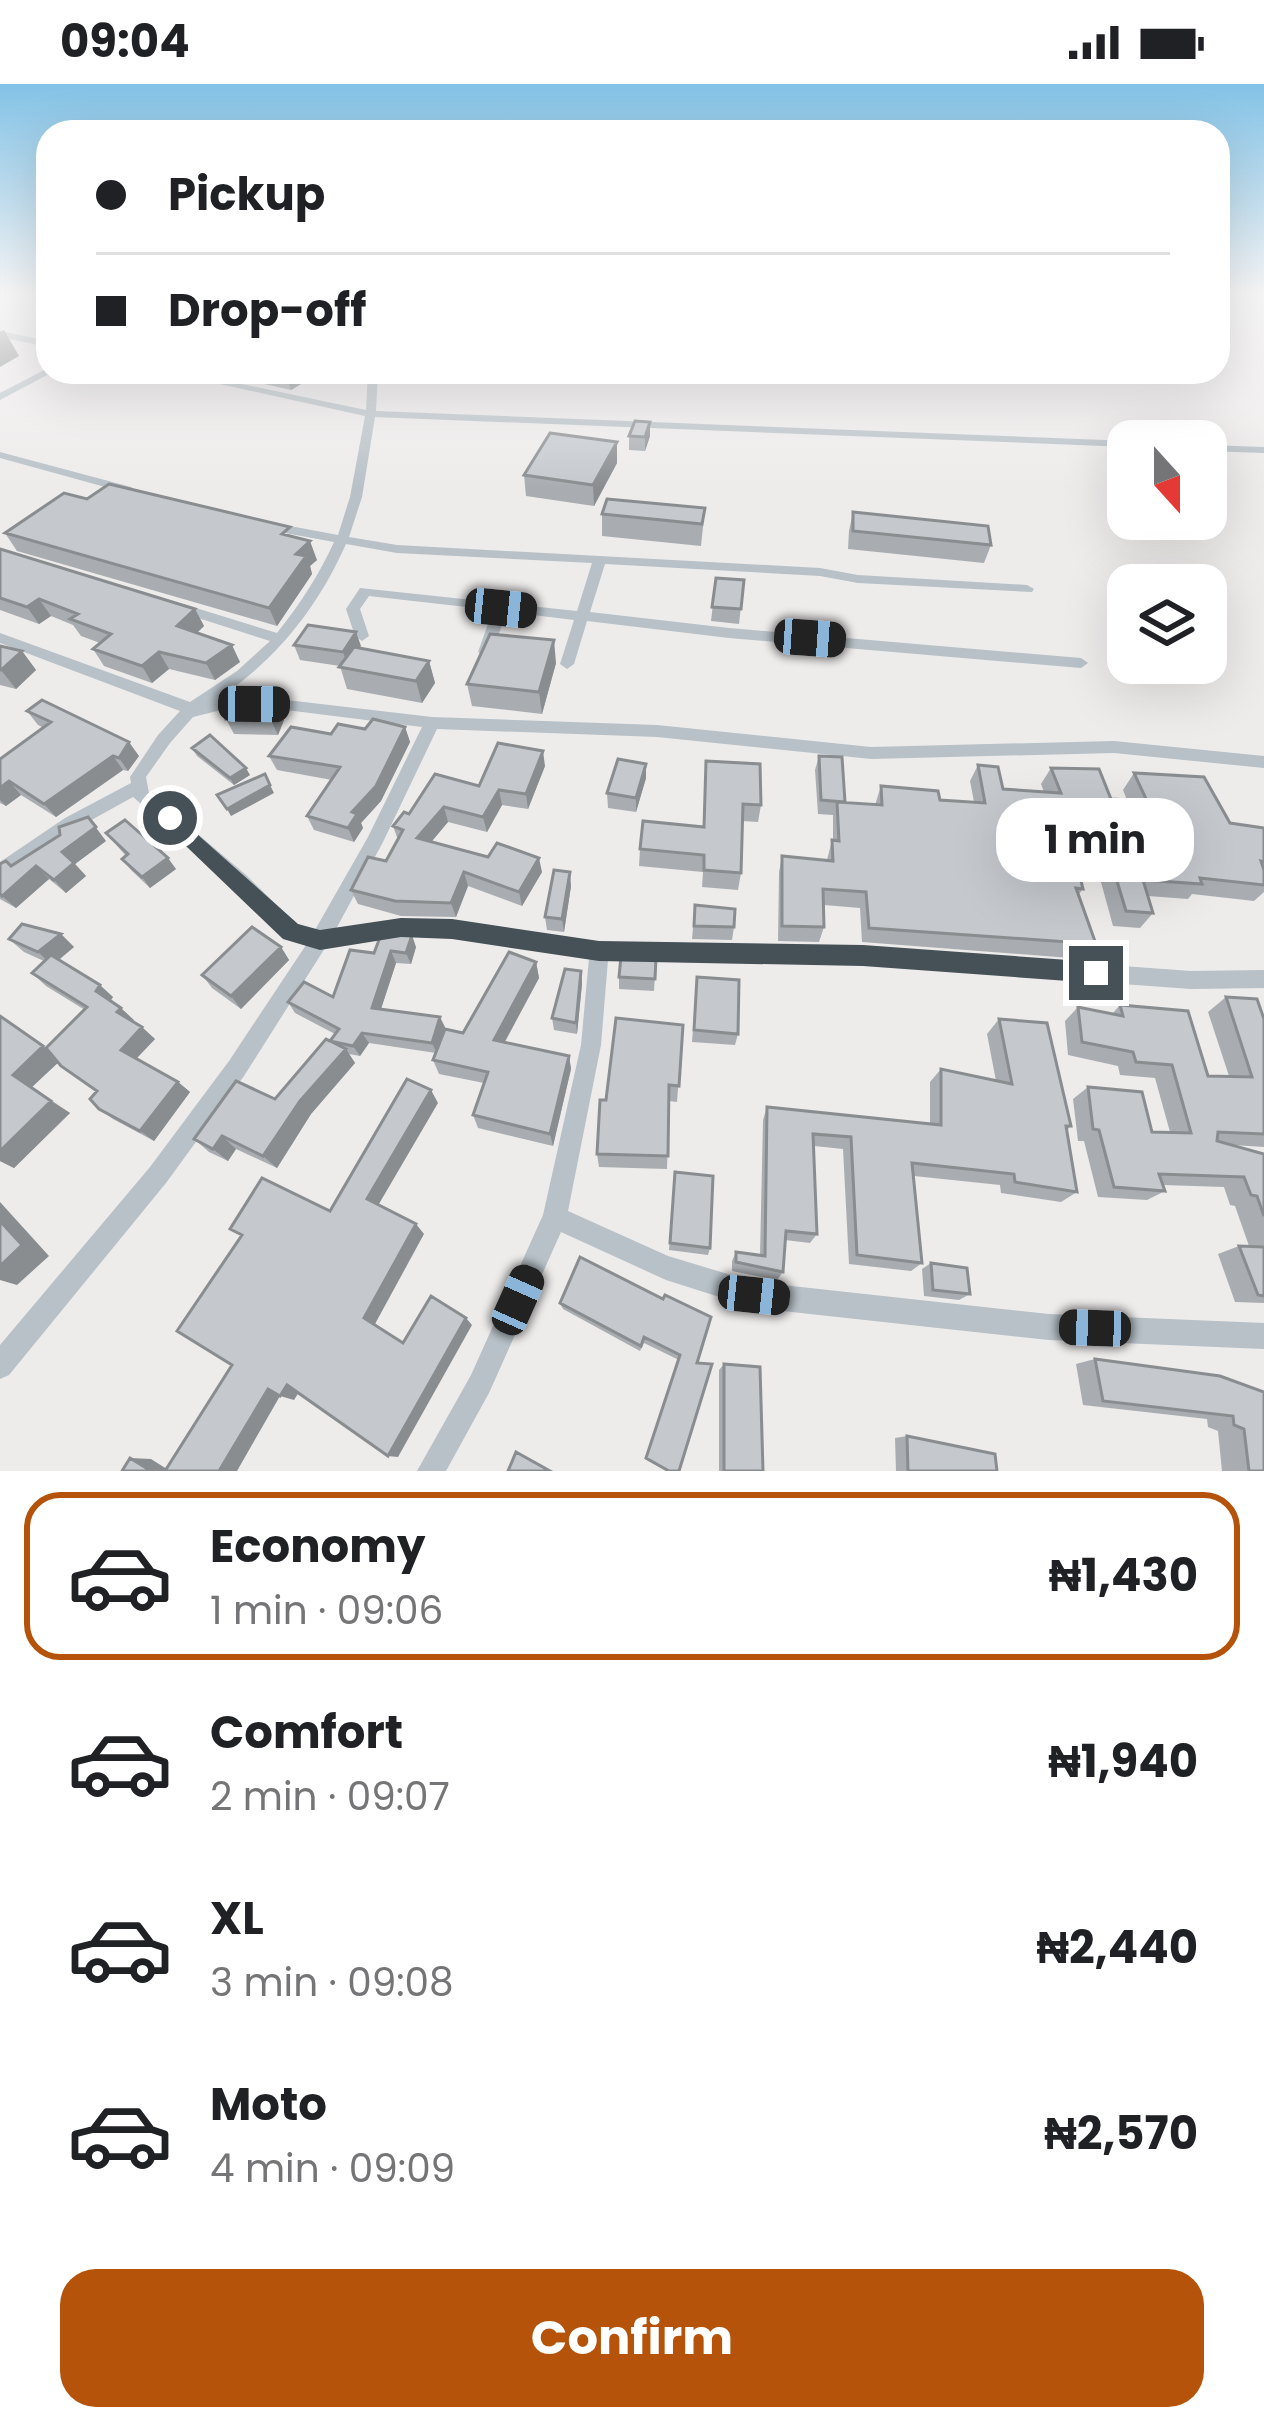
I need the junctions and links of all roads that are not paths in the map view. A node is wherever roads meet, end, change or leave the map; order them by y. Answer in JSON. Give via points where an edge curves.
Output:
{"nodes":[{"id":1,"x":36,"y":378,"type":"edge"},
{"id":2,"x":226,"y":384,"type":"edge"},
{"id":3,"x":372,"y":384,"type":"edge"},
{"id":4,"x":0,"y":397,"type":"edge"},
{"id":5,"x":369,"y":415,"type":"junction"},
{"id":6,"x":1107,"y":443,"type":"edge"},
{"id":7,"x":1227,"y":449,"type":"edge"},
{"id":8,"x":1264,"y":450,"type":"edge"},
{"id":9,"x":0,"y":455,"type":"edge"},
{"id":10,"x":136,"y":491,"type":"edge"},
{"id":11,"x":250,"y":522,"type":"edge"},
{"id":12,"x":344,"y":539,"type":"junction"},
{"id":13,"x":598,"y":561,"type":"junction"},
{"id":14,"x":1027,"y":589,"type":"dead end"},
{"id":15,"x":152,"y":599,"type":"edge"},
{"id":16,"x":501,"y":608,"type":"junction"},
{"id":17,"x":582,"y":616,"type":"junction"},
{"id":18,"x":362,"y":636,"type":"dead end"},
{"id":19,"x":0,"y":638,"type":"edge"},
{"id":20,"x":280,"y":639,"type":"junction"},
{"id":21,"x":1081,"y":663,"type":"dead end"},
{"id":22,"x":567,"y":664,"type":"dead end"},
{"id":23,"x":476,"y":673,"type":"edge"},
{"id":24,"x":192,"y":709,"type":"junction"},
{"id":25,"x":432,"y":723,"type":"junction"},
{"id":26,"x":1264,"y":762,"type":"edge"},
{"id":27,"x":136,"y":788,"type":"junction"},
{"id":28,"x":0,"y":872,"type":"edge"},
{"id":29,"x":320,"y":940,"type":"junction"},
{"id":30,"x":599,"y":951,"type":"junction"},
{"id":31,"x":1264,"y":979,"type":"edge"},
{"id":32,"x":555,"y":1217,"type":"junction"},
{"id":33,"x":1264,"y":1336,"type":"edge"},
{"id":34,"x":0,"y":1366,"type":"edge"},
{"id":35,"x":431,"y":1471,"type":"edge"}],
"edges":[{"from":1,"to":4,"type":"street"},
{"from":2,"to":5,"type":"street"},
{"from":3,"to":5,"type":"street"},
{"from":5,"to":6,"type":"street"},
{"from":5,"to":12,"type":"street"},
{"from":7,"to":8,"type":"street"},
{"from":9,"to":10,"type":"street"},
{"from":11,"to":12,"type":"street"},
{"from":12,"to":13,"type":"street"},
{"from":12,"to":20,"type":"street","via":[[311,602]]},
{"from":13,"to":14,"type":"street"},
{"from":13,"to":17,"type":"street"},
{"from":15,"to":20,"type":"street"},
{"from":16,"to":17,"type":"street"},
{"from":16,"to":18,"type":"street","via":[[365,592],[353,609]]},
{"from":16,"to":23,"type":"street"},
{"from":17,"to":21,"type":"street"},
{"from":17,"to":22,"type":"street"},
{"from":19,"to":24,"type":"street"},
{"from":20,"to":24,"type":"street"},
{"from":24,"to":25,"type":"street","via":[[278,704]]},
{"from":24,"to":27,"type":"street"},
{"from":25,"to":26,"type":"street","via":[[658,731],[872,753],[1114,747]]},
{"from":25,"to":29,"type":"street"},
{"from":27,"to":28,"type":"street"},
{"from":27,"to":29,"type":"street","via":[[291,932]]},
{"from":29,"to":30,"type":"street","via":[[452,929]]},
{"from":29,"to":34,"type":"street","via":[[157,1176]]},
{"from":30,"to":31,"type":"street","via":[[863,956]]},
{"from":30,"to":32,"type":"street","via":[[591,1045]]},
{"from":32,"to":33,"type":"street","via":[[666,1268],[754,1295],[1049,1327]]},
{"from":32,"to":35,"type":"street"}]}
